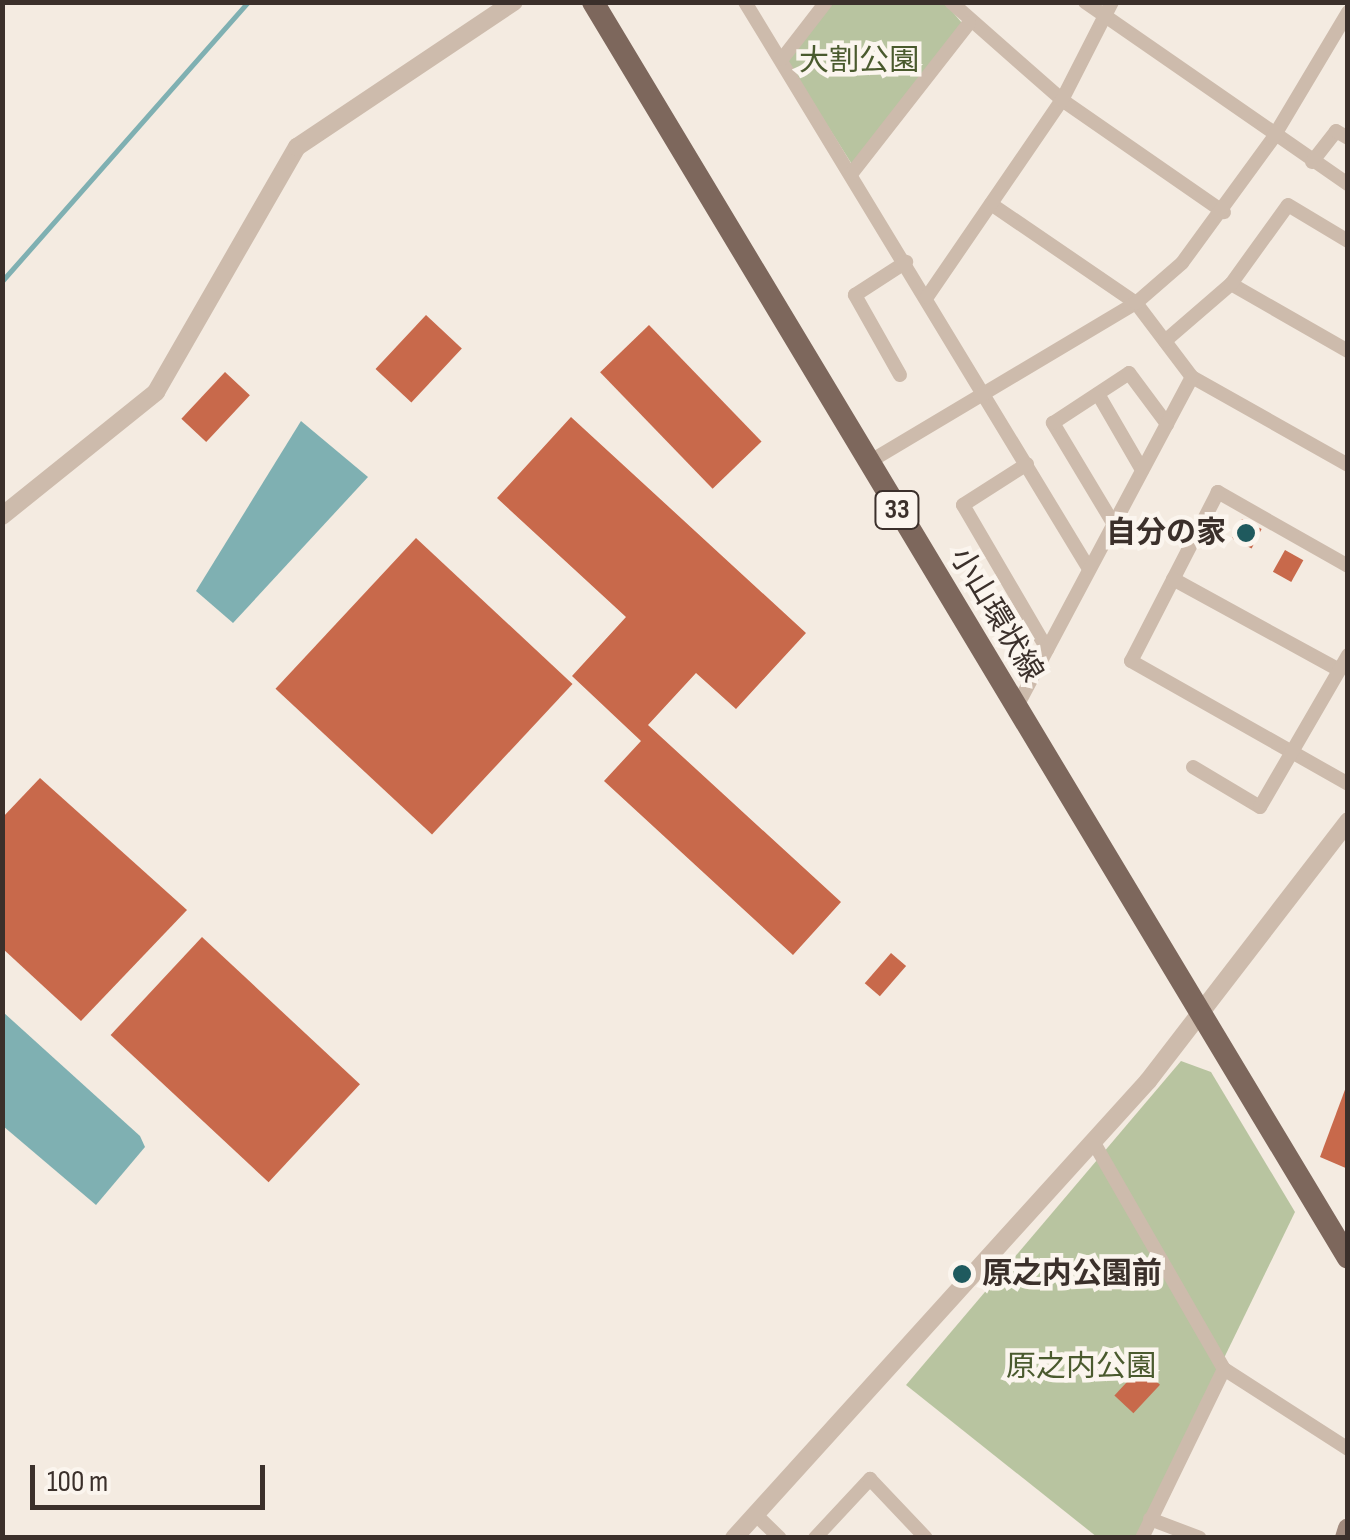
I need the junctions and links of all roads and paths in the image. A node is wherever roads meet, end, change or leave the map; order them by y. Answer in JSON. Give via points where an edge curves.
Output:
{"nodes":[{"id":1,"x":514,"y":2,"type":"edge"},
{"id":2,"x":593,"y":2,"type":"edge"},
{"id":3,"x":745,"y":2,"type":"edge"},
{"id":4,"x":826,"y":2,"type":"edge"},
{"id":5,"x":950,"y":2,"type":"edge"},
{"id":6,"x":1085,"y":2,"type":"edge"},
{"id":7,"x":1112,"y":2,"type":"edge"},
{"id":8,"x":1348,"y":12,"type":"edge"},
{"id":9,"x":1104,"y":19,"type":"junction"},
{"id":10,"x":969,"y":22,"type":"junction"},
{"id":11,"x":782,"y":59,"type":"junction"},
{"id":12,"x":1062,"y":100,"type":"junction"},
{"id":13,"x":1273,"y":138,"type":"junction"},
{"id":14,"x":1348,"y":138,"type":"edge"},
{"id":15,"x":1312,"y":162,"type":"junction"},
{"id":16,"x":852,"y":173,"type":"junction"},
{"id":17,"x":1348,"y":184,"type":"edge"},
{"id":18,"x":991,"y":204,"type":"junction"},
{"id":19,"x":1224,"y":212,"type":"junction"},
{"id":20,"x":1348,"y":241,"type":"edge"},
{"id":21,"x":906,"y":262,"type":"junction"},
{"id":22,"x":1231,"y":284,"type":"junction"},
{"id":23,"x":927,"y":297,"type":"junction"},
{"id":24,"x":1136,"y":304,"type":"junction"},
{"id":25,"x":1164,"y":341,"type":"junction"},
{"id":26,"x":1348,"y":351,"type":"edge"},
{"id":27,"x":900,"y":375,"type":"dead end"},
{"id":28,"x":1192,"y":377,"type":"junction"},
{"id":29,"x":1098,"y":394,"type":"junction"},
{"id":30,"x":988,"y":397,"type":"junction"},
{"id":31,"x":1167,"y":424,"type":"junction"},
{"id":32,"x":869,"y":462,"type":"junction"},
{"id":33,"x":1027,"y":464,"type":"junction"},
{"id":34,"x":1348,"y":465,"type":"edge"},
{"id":35,"x":1142,"y":470,"type":"junction"},
{"id":36,"x":2,"y":516,"type":"edge"},
{"id":37,"x":1114,"y":524,"type":"junction"},
{"id":38,"x":1348,"y":566,"type":"edge"},
{"id":39,"x":1089,"y":569,"type":"junction"},
{"id":40,"x":1173,"y":579,"type":"junction"},
{"id":41,"x":1047,"y":648,"type":"junction"},
{"id":42,"x":1348,"y":655,"type":"edge"},
{"id":43,"x":1339,"y":670,"type":"junction"},
{"id":44,"x":1016,"y":708,"type":"junction"},
{"id":45,"x":1290,"y":752,"type":"junction"},
{"id":46,"x":1192,"y":767,"type":"dead end"},
{"id":47,"x":1348,"y":784,"type":"edge"},
{"id":48,"x":1348,"y":820,"type":"edge"},
{"id":49,"x":1198,"y":1018,"type":"junction"},
{"id":50,"x":1094,"y":1143,"type":"junction"},
{"id":51,"x":1348,"y":1258,"type":"edge"},
{"id":52,"x":1224,"y":1369,"type":"junction"},
{"id":53,"x":1348,"y":1449,"type":"edge"},
{"id":54,"x":756,"y":1514,"type":"junction"},
{"id":55,"x":1150,"y":1519,"type":"junction"},
{"id":56,"x":1348,"y":1528,"type":"edge"},
{"id":57,"x":734,"y":1538,"type":"edge"},
{"id":58,"x":780,"y":1538,"type":"edge"},
{"id":59,"x":815,"y":1538,"type":"edge"},
{"id":60,"x":926,"y":1538,"type":"edge"},
{"id":61,"x":1142,"y":1538,"type":"edge"},
{"id":62,"x":1200,"y":1538,"type":"edge"},
{"id":63,"x":1345,"y":1538,"type":"edge"}],
"edges":[{"from":1,"to":36,"type":"street","via":[[297,147],[156,392]]},
{"from":2,"to":32,"type":"main road","name":"小山環状線","number":"33"},
{"from":3,"to":11,"type":"street"},
{"from":4,"to":11,"type":"street"},
{"from":5,"to":10,"type":"street"},
{"from":6,"to":9,"type":"street"},
{"from":7,"to":9,"type":"street"},
{"from":8,"to":13,"type":"street"},
{"from":9,"to":12,"type":"street"},
{"from":9,"to":13,"type":"street"},
{"from":10,"to":12,"type":"street"},
{"from":10,"to":16,"type":"street"},
{"from":11,"to":16,"type":"street"},
{"from":12,"to":18,"type":"street"},
{"from":12,"to":19,"type":"street"},
{"from":13,"to":15,"type":"street"},
{"from":13,"to":19,"type":"street"},
{"from":14,"to":15,"type":"street","via":[[1336,131]]},
{"from":15,"to":17,"type":"street"},
{"from":16,"to":21,"type":"street"},
{"from":18,"to":23,"type":"street"},
{"from":18,"to":24,"type":"street"},
{"from":19,"to":24,"type":"street"},
{"from":20,"to":22,"type":"street","via":[[1288,204]]},
{"from":21,"to":23,"type":"street"},
{"from":21,"to":27,"type":"street","via":[[855,295]]},
{"from":22,"to":25,"type":"street"},
{"from":22,"to":26,"type":"street"},
{"from":23,"to":30,"type":"street"},
{"from":24,"to":25,"type":"street"},
{"from":24,"to":30,"type":"street"},
{"from":25,"to":28,"type":"street"},
{"from":28,"to":31,"type":"street"},
{"from":28,"to":34,"type":"street"},
{"from":29,"to":31,"type":"street","via":[[1129,373]]},
{"from":29,"to":35,"type":"street"},
{"from":29,"to":37,"type":"street","via":[[1052,424]]},
{"from":30,"to":32,"type":"street"},
{"from":30,"to":33,"type":"street"},
{"from":31,"to":35,"type":"street"},
{"from":32,"to":44,"type":"main road","name":"小山環状線","number":"33"},
{"from":33,"to":39,"type":"street"},
{"from":33,"to":41,"type":"street","via":[[963,506]]},
{"from":35,"to":37,"type":"street"},
{"from":37,"to":39,"type":"street"},
{"from":38,"to":40,"type":"street","via":[[1218,492]]},
{"from":39,"to":41,"type":"street"},
{"from":40,"to":43,"type":"street"},
{"from":40,"to":45,"type":"street","via":[[1132,661]]},
{"from":41,"to":44,"type":"street"},
{"from":42,"to":43,"type":"street"},
{"from":43,"to":45,"type":"street"},
{"from":44,"to":49,"type":"main road","name":"小山環状線","number":"33"},
{"from":45,"to":46,"type":"street","via":[[1260,807]]},
{"from":45,"to":47,"type":"street"},
{"from":48,"to":49,"type":"street"},
{"from":49,"to":50,"type":"street"},
{"from":49,"to":51,"type":"main road","name":"小山環状線","number":"33"},
{"from":50,"to":52,"type":"street"},
{"from":50,"to":54,"type":"street"},
{"from":52,"to":53,"type":"street"},
{"from":52,"to":55,"type":"street"},
{"from":54,"to":57,"type":"street"},
{"from":54,"to":58,"type":"street"},
{"from":55,"to":61,"type":"street"},
{"from":55,"to":62,"type":"street"},
{"from":56,"to":63,"type":"main road"},
{"from":59,"to":60,"type":"street","via":[[870,1479]]}]}
